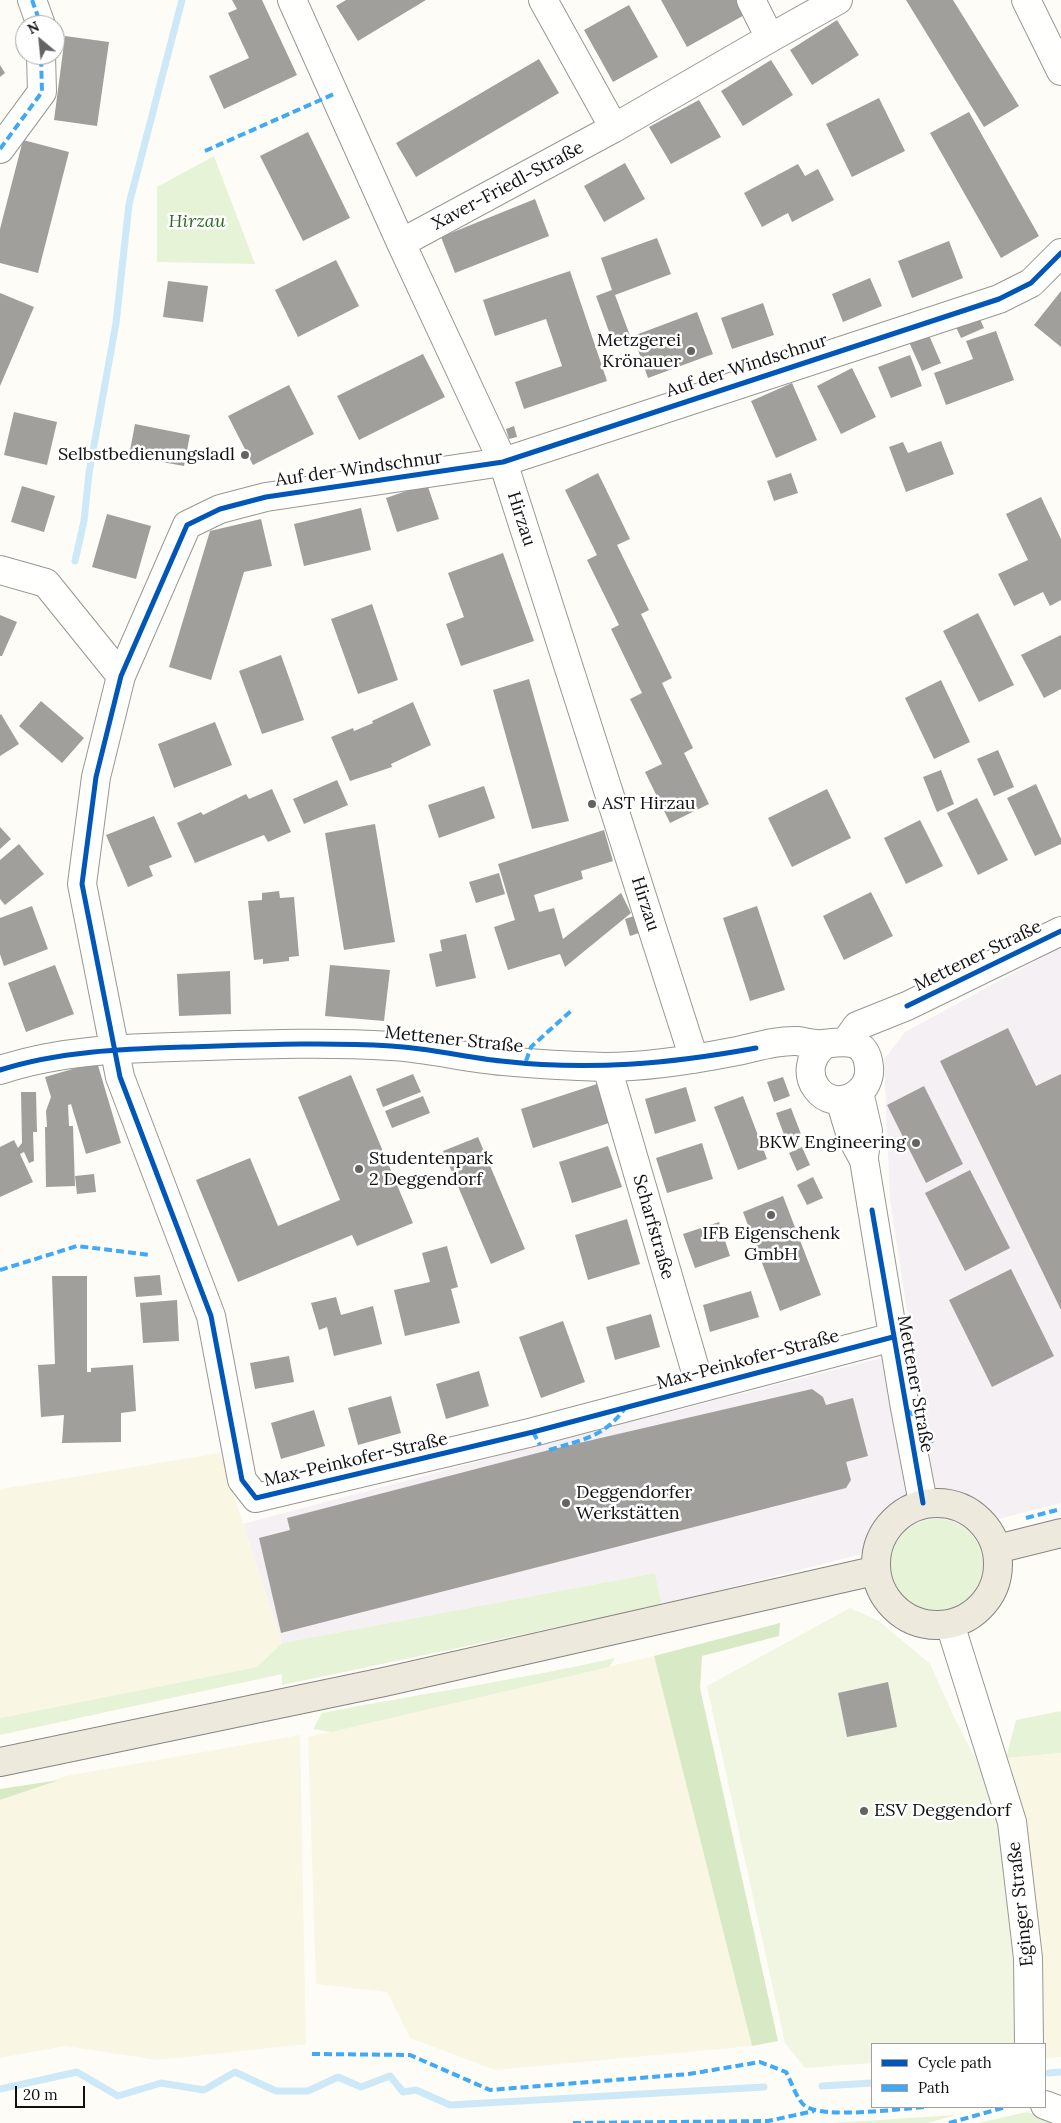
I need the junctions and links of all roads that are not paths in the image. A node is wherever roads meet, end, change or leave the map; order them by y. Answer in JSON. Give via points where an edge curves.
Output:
{"nodes":[{"id":1,"x":32,"y":0,"type":"edge"},
{"id":2,"x":292,"y":0,"type":"edge"},
{"id":3,"x":751,"y":0,"type":"edge"},
{"id":4,"x":838,"y":0,"type":"edge"},
{"id":5,"x":1026,"y":0,"type":"edge"},
{"id":6,"x":548,"y":2,"type":"edge"},
{"id":7,"x":37,"y":15,"type":"edge"},
{"id":8,"x":770,"y":38,"type":"junction"},
{"id":9,"x":42,"y":65,"type":"edge"},
{"id":10,"x":1061,"y":71,"type":"edge"},
{"id":11,"x":614,"y":128,"type":"junction"},
{"id":12,"x":0,"y":149,"type":"edge"},
{"id":13,"x":401,"y":243,"type":"junction"},
{"id":14,"x":1061,"y":253,"type":"edge"},
{"id":15,"x":503,"y":462,"type":"junction"},
{"id":16,"x":0,"y":570,"type":"edge"},
{"id":17,"x":121,"y":676,"type":"junction"},
{"id":18,"x":1061,"y":931,"type":"edge"},
{"id":19,"x":114,"y":1049,"type":"junction"},
{"id":20,"x":836,"y":1051,"type":"junction"},
{"id":21,"x":694,"y":1059,"type":"junction"},
{"id":22,"x":607,"y":1067,"type":"junction"},
{"id":23,"x":0,"y":1070,"type":"edge"},
{"id":24,"x":849,"y":1096,"type":"junction"},
{"id":25,"x":892,"y":1337,"type":"junction"},
{"id":26,"x":700,"y":1386,"type":"junction"},
{"id":27,"x":923,"y":1503,"type":"junction"},
{"id":28,"x":1061,"y":1533,"type":"edge"},
{"id":29,"x":997,"y":1549,"type":"junction"},
{"id":30,"x":874,"y":1571,"type":"junction"},
{"id":31,"x":950,"y":1624,"type":"junction"},
{"id":32,"x":0,"y":1762,"type":"edge"},
{"id":33,"x":1029,"y":2043,"type":"edge"},
{"id":34,"x":1046,"y":2106,"type":"edge"},
{"id":35,"x":1061,"y":2111,"type":"edge"}],
"edges":[{"from":1,"to":7,"type":"street"},
{"from":2,"to":13,"type":"street","name":"Hirzau"},
{"from":3,"to":8,"type":"street"},
{"from":4,"to":8,"type":"street","name":"Xaver-Friedl-Straße"},
{"from":5,"to":10,"type":"street"},
{"from":6,"to":11,"type":"street"},
{"from":8,"to":11,"type":"street","name":"Xaver-Friedl-Straße"},
{"from":9,"to":12,"type":"street","via":[[42,92]]},
{"from":11,"to":13,"type":"street","name":"Xaver-Friedl-Straße"},
{"from":13,"to":15,"type":"street","name":"Hirzau"},
{"from":14,"to":15,"type":"street","name":"Auf der Windschnur","via":[[1031,284],[999,298]]},
{"from":15,"to":17,"type":"street","name":"Auf der Windschnur","via":[[266,497],[220,510],[187,525]]},
{"from":15,"to":21,"type":"street","name":"Hirzau"},
{"from":16,"to":17,"type":"street","via":[[46,583]]},
{"from":17,"to":19,"type":"street","name":"Auf der Windschnur","via":[[96,777],[82,884]]},
{"from":18,"to":20,"type":"street","name":"Mettener Straße","via":[[907,1006],[857,1026]]},
{"from":19,"to":22,"type":"street","name":"Mettener Straße","via":[[298,1043],[393,1046],[503,1061]]},
{"from":19,"to":23,"type":"street","name":"Mettener Straße"},
{"from":19,"to":26,"type":"street","name":"Max-Peinkofer-Straße","via":[[120,1077],[211,1316],[242,1480],[256,1498],[533,1432]]},
{"from":20,"to":21,"type":"street","name":"Mettener Straße","via":[[782,1058],[756,1048]]},
{"from":20,"to":24,"type":"street","via":[[869,1074]]},
{"from":20,"to":24,"type":"street","via":[[810,1072],[814,1086],[825,1096]]},
{"from":21,"to":22,"type":"street","name":"Mettener Straße"},
{"from":22,"to":26,"type":"street","name":"Scharfstraße"},
{"from":24,"to":25,"type":"street","name":"Mettener Straße","via":[[851,1136],[864,1160]]},
{"from":25,"to":26,"type":"street","name":"Max-Peinkofer-Straße"},
{"from":25,"to":27,"type":"street","name":"Mettener Straße"},
{"from":27,"to":29,"type":"main road","via":[[947,1502],[970,1511],[987,1528]]},
{"from":27,"to":30,"type":"main road","via":[[901,1513],[884,1530],[875,1553]]},
{"from":28,"to":29,"type":"main road"},
{"from":29,"to":31,"type":"main road","via":[[998,1574],[989,1597],[972,1614]]},
{"from":30,"to":31,"type":"main road","via":[[886,1599],[903,1616],[926,1625]]},
{"from":30,"to":32,"type":"main road","via":[[384,1682]]},
{"from":31,"to":33,"type":"street","name":"Eginger Straße","via":[[1012,1822],[1028,1958]]},
{"from":34,"to":35,"type":"street"}]}
